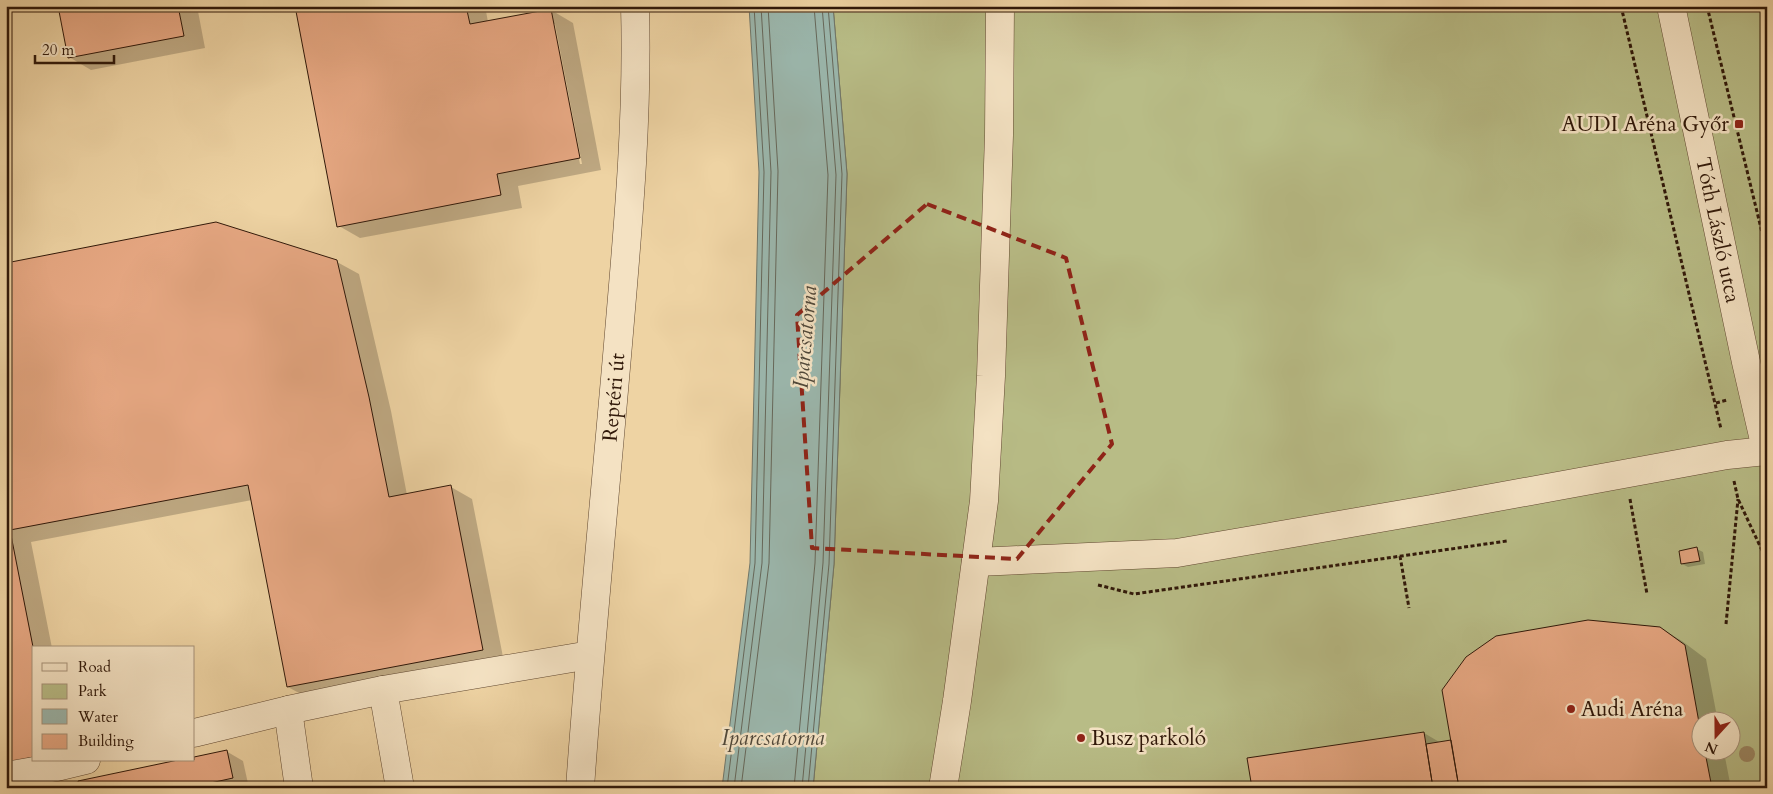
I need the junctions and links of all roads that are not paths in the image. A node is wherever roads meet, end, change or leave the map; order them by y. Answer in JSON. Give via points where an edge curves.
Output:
{"nodes":[{"id":1,"x":636,"y":6,"type":"edge"},
{"id":2,"x":1000,"y":6,"type":"edge"},
{"id":3,"x":1671,"y":6,"type":"edge"},
{"id":4,"x":1756,"y":360,"type":"edge"},
{"id":5,"x":1766,"y":452,"type":"edge"},
{"id":6,"x":976,"y":562,"type":"junction"},
{"id":7,"x":590,"y":655,"type":"junction"},
{"id":8,"x":383,"y":690,"type":"junction"},
{"id":9,"x":288,"y":710,"type":"junction"},
{"id":10,"x":195,"y":733,"type":"edge"},
{"id":11,"x":78,"y":762,"type":"edge"},
{"id":12,"x":6,"y":776,"type":"edge"},
{"id":13,"x":299,"y":788,"type":"edge"},
{"id":14,"x":400,"y":788,"type":"edge"},
{"id":15,"x":580,"y":788,"type":"edge"},
{"id":16,"x":943,"y":788,"type":"edge"}],
"edges":[{"from":1,"to":7,"type":"street","name":"Reptéri út","via":[[629,216]]},
{"from":2,"to":6,"type":"street","via":[[991,376],[984,501]]},
{"from":3,"to":4,"type":"street","name":"Tóth László utca"},
{"from":4,"to":5,"type":"street","name":"Tóth László utca"},
{"from":5,"to":6,"type":"street","via":[[1727,455],[1177,553]]},
{"from":6,"to":16,"type":"street"},
{"from":7,"to":8,"type":"street"},
{"from":7,"to":15,"type":"street","name":"Reptéri út"},
{"from":8,"to":9,"type":"street"},
{"from":8,"to":14,"type":"street"},
{"from":9,"to":10,"type":"street"},
{"from":9,"to":13,"type":"street"},
{"from":11,"to":12,"type":"street"}]}
